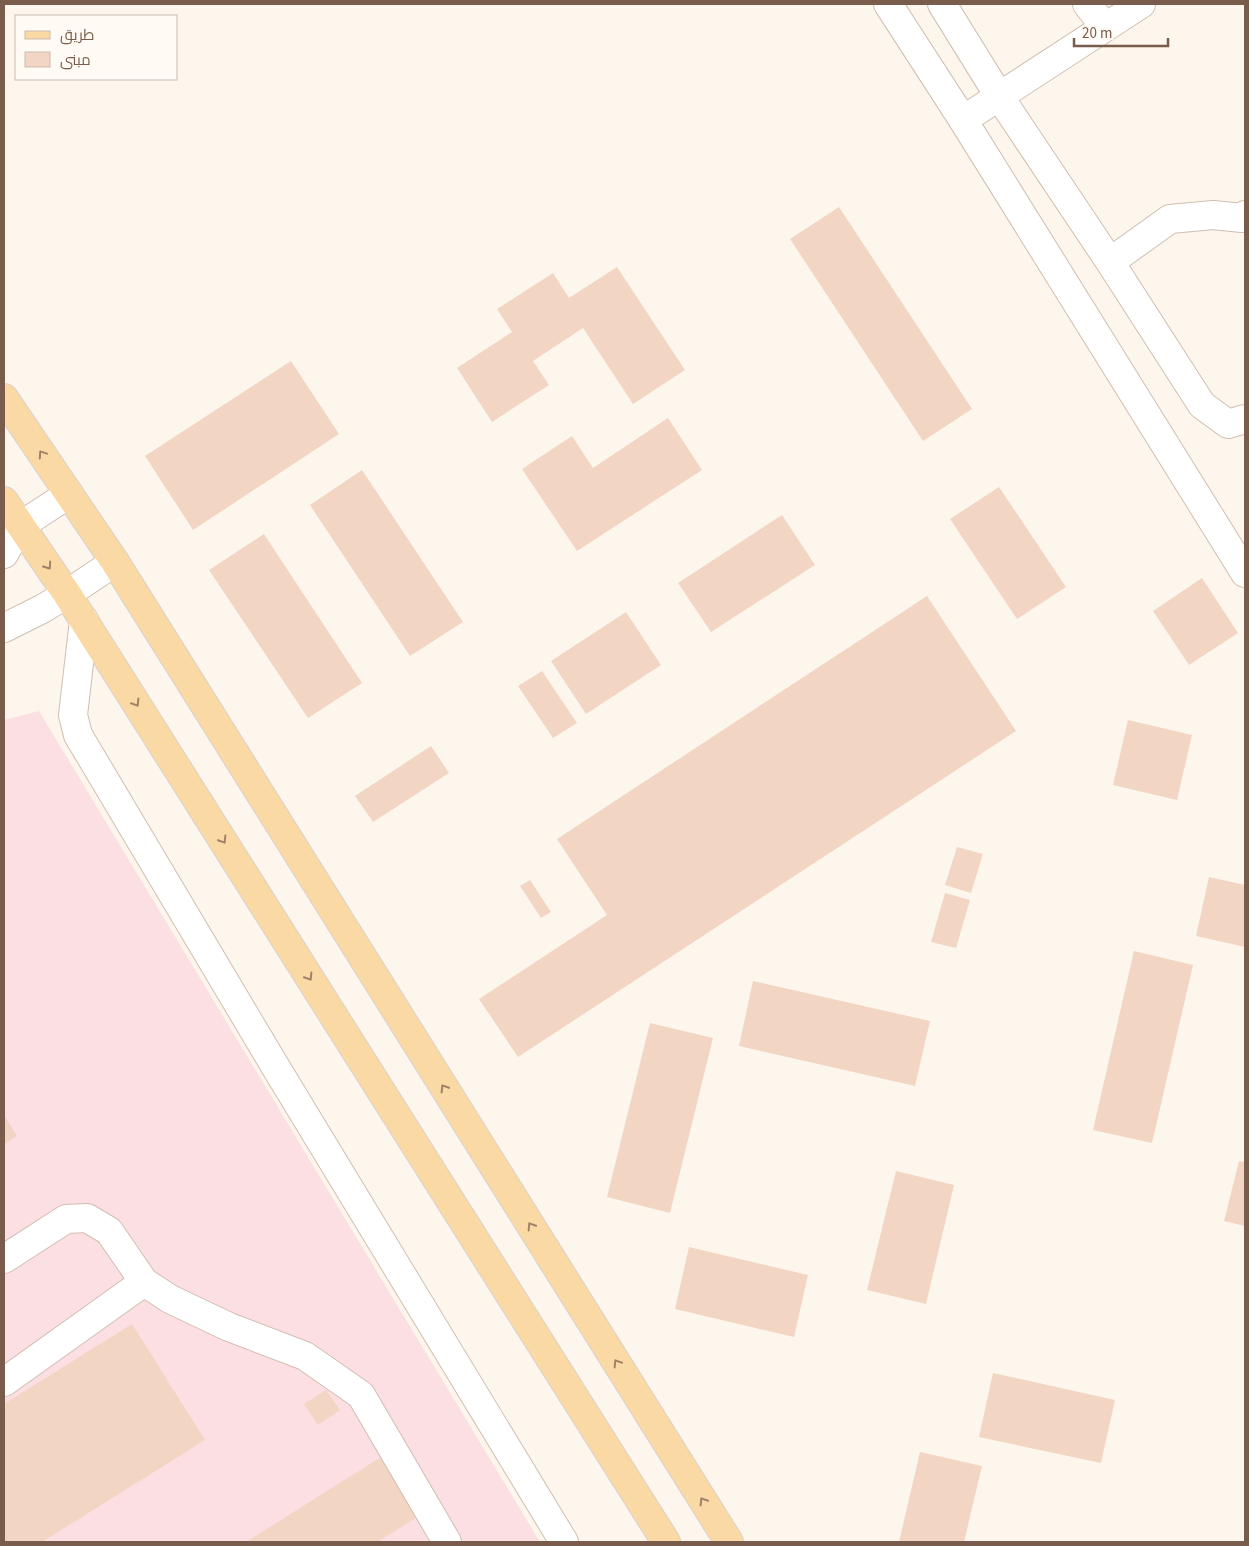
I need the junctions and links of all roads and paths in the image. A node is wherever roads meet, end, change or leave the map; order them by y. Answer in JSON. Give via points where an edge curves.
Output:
{"nodes":[{"id":1,"x":888,"y":4,"type":"edge"},
{"id":2,"x":942,"y":4,"type":"edge"},
{"id":3,"x":1087,"y":4,"type":"edge"},
{"id":4,"x":1141,"y":4,"type":"edge"},
{"id":5,"x":1105,"y":27,"type":"junction"},
{"id":6,"x":1000,"y":96,"type":"junction"},
{"id":7,"x":963,"y":120,"type":"junction"},
{"id":8,"x":1245,"y":216,"type":"edge"},
{"id":9,"x":1110,"y":262,"type":"junction"},
{"id":10,"x":4,"y":398,"type":"edge"},
{"id":11,"x":1245,"y":419,"type":"edge"},
{"id":12,"x":69,"y":494,"type":"junction"},
{"id":13,"x":4,"y":501,"type":"edge"},
{"id":14,"x":20,"y":526,"type":"junction"},
{"id":15,"x":4,"y":554,"type":"edge"},
{"id":16,"x":115,"y":562,"type":"junction"},
{"id":17,"x":1245,"y":572,"type":"edge"},
{"id":18,"x":67,"y":594,"type":"junction"},
{"id":19,"x":84,"y":620,"type":"junction"},
{"id":20,"x":4,"y":628,"type":"edge"},
{"id":21,"x":4,"y":1259,"type":"edge"},
{"id":22,"x":144,"y":1282,"type":"junction"},
{"id":23,"x":4,"y":1382,"type":"edge"},
{"id":24,"x":447,"y":1542,"type":"edge"},
{"id":25,"x":564,"y":1542,"type":"edge"},
{"id":26,"x":666,"y":1542,"type":"edge"},
{"id":27,"x":729,"y":1542,"type":"edge"}],
"edges":[{"from":1,"to":7,"type":"street"},
{"from":2,"to":6,"type":"street"},
{"from":3,"to":5,"type":"street"},
{"from":4,"to":5,"type":"street"},
{"from":5,"to":6,"type":"street"},
{"from":6,"to":7,"type":"street"},
{"from":6,"to":9,"type":"street"},
{"from":7,"to":17,"type":"street"},
{"from":8,"to":9,"type":"street","via":[[1170,219]]},
{"from":9,"to":11,"type":"street","via":[[1202,405],[1228,424]]},
{"from":12,"to":10,"type":"main road","one_way":true},
{"from":12,"to":14,"type":"street"},
{"from":12,"to":16,"type":"main road"},
{"from":13,"to":14,"type":"main road"},
{"from":14,"to":15,"type":"street"},
{"from":14,"to":18,"type":"main road","one_way":true},
{"from":16,"to":18,"type":"street"},
{"from":27,"to":16,"type":"main road","one_way":true},
{"from":18,"to":19,"type":"main road"},
{"from":18,"to":20,"type":"street"},
{"from":19,"to":25,"type":"street","via":[[73,715],[78,735]]},
{"from":19,"to":26,"type":"main road","one_way":true},
{"from":21,"to":22,"type":"street","via":[[66,1219],[87,1218],[109,1231]]},
{"from":22,"to":23,"type":"street"},
{"from":22,"to":24,"type":"street","via":[[170,1299],[229,1327],[305,1356],[361,1395]]}]}
